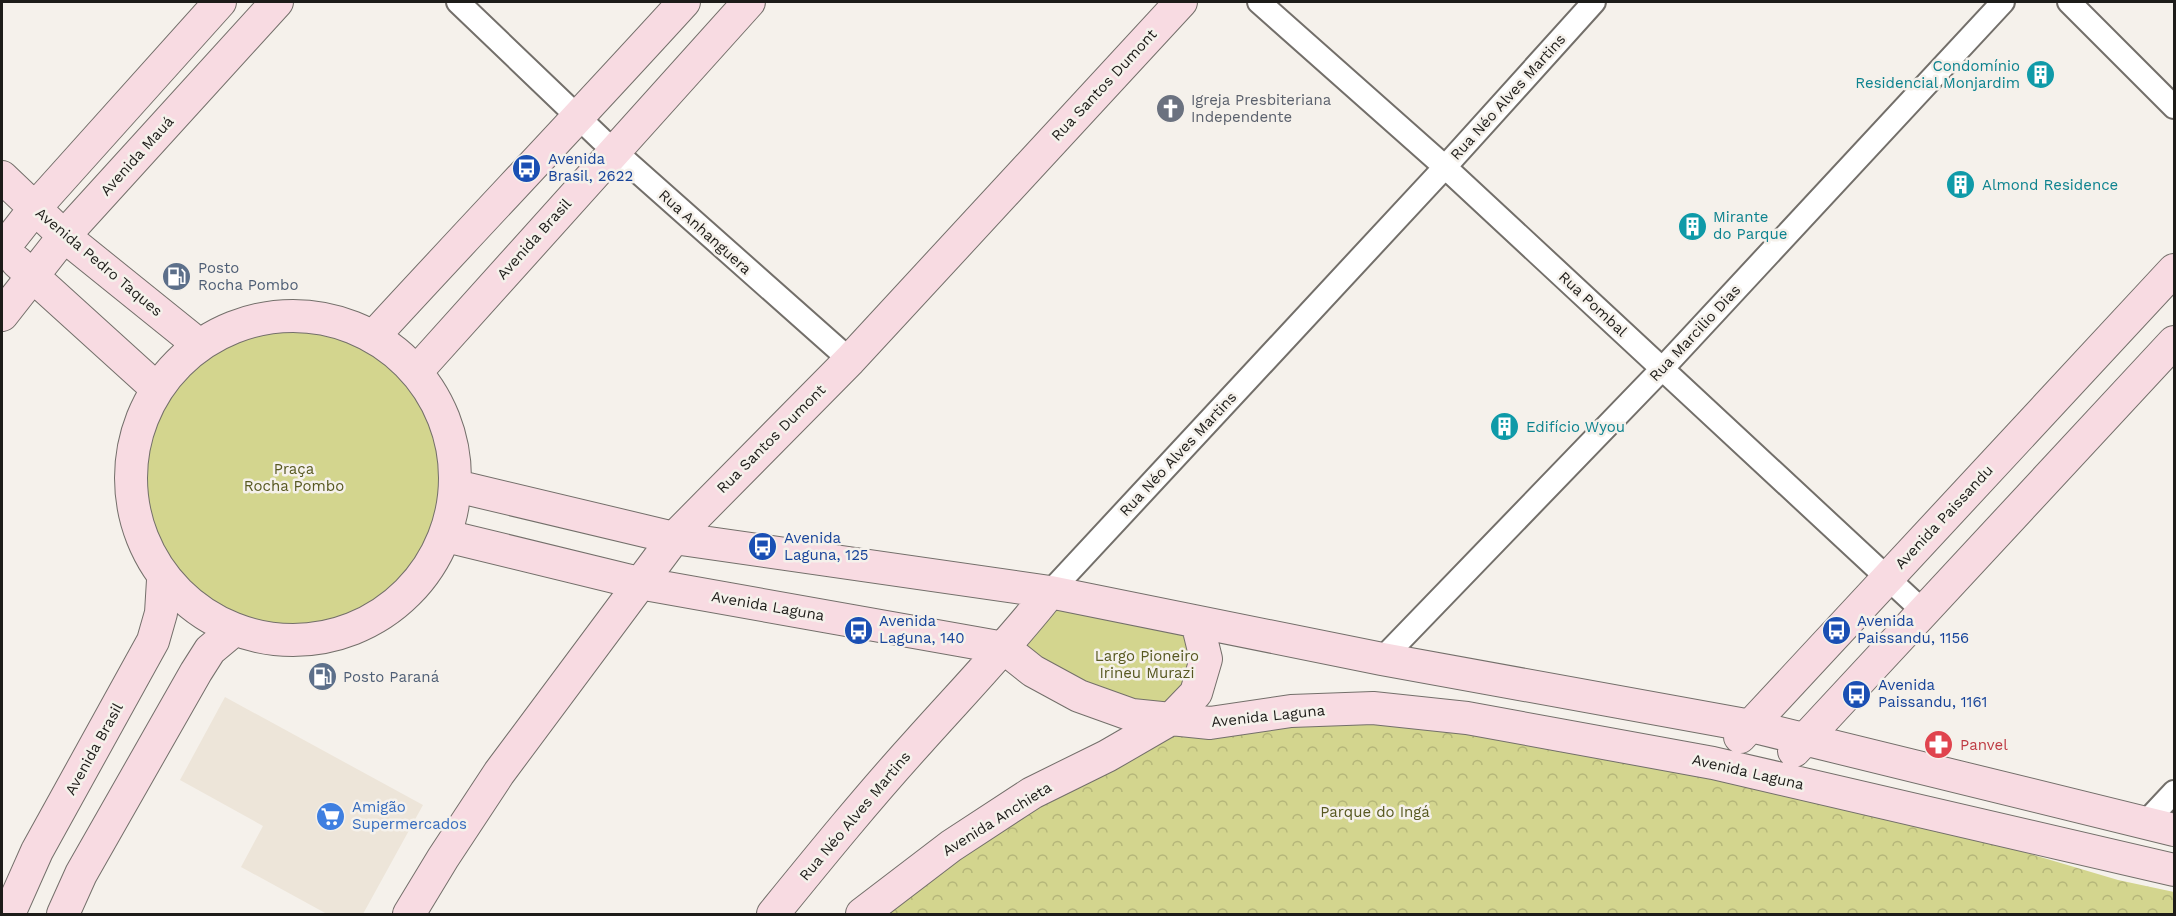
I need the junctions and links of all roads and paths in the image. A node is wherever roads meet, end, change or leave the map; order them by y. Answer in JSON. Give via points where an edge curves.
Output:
{"nodes":[{"id":1,"x":220,"y":2,"type":"edge"},
{"id":2,"x":277,"y":2,"type":"edge"},
{"id":3,"x":458,"y":2,"type":"edge"},
{"id":4,"x":684,"y":2,"type":"edge"},
{"id":5,"x":749,"y":2,"type":"edge"},
{"id":6,"x":1181,"y":2,"type":"edge"},
{"id":7,"x":1260,"y":2,"type":"edge"},
{"id":8,"x":1594,"y":2,"type":"edge"},
{"id":9,"x":2003,"y":2,"type":"edge"},
{"id":10,"x":2069,"y":2,"type":"edge"},
{"id":11,"x":2175,"y":107,"type":"edge"},
{"id":12,"x":578,"y":118,"type":"junction"},
{"id":13,"x":613,"y":150,"type":"junction"},
{"id":14,"x":1445,"y":166,"type":"junction"},
{"id":15,"x":2,"y":177,"type":"edge"},
{"id":16,"x":35,"y":208,"type":"junction"},
{"id":17,"x":64,"y":236,"type":"junction"},
{"id":18,"x":2,"y":249,"type":"edge"},
{"id":19,"x":2175,"y":270,"type":"edge"},
{"id":20,"x":31,"y":276,"type":"junction"},
{"id":21,"x":2,"y":315,"type":"edge"},
{"id":22,"x":375,"y":336,"type":"junction"},
{"id":23,"x":2175,"y":342,"type":"edge"},
{"id":24,"x":198,"y":344,"type":"junction"},
{"id":25,"x":850,"y":360,"type":"junction"},
{"id":26,"x":1662,"y":369,"type":"junction"},
{"id":27,"x":417,"y":371,"type":"junction"},
{"id":28,"x":156,"y":388,"type":"junction"},
{"id":29,"x":456,"y":486,"type":"junction"},
{"id":30,"x":446,"y":536,"type":"junction"},
{"id":31,"x":674,"y":537,"type":"junction"},
{"id":32,"x":1888,"y":577,"type":"junction"},
{"id":33,"x":163,"y":580,"type":"junction"},
{"id":34,"x":639,"y":583,"type":"junction"},
{"id":35,"x":1050,"y":592,"type":"junction"},
{"id":36,"x":1923,"y":611,"type":"junction"},
{"id":37,"x":1197,"y":622,"type":"junction"},
{"id":38,"x":234,"y":630,"type":"junction"},
{"id":39,"x":1004,"y":648,"type":"junction"},
{"id":40,"x":1382,"y":659,"type":"junction"},
{"id":41,"x":1171,"y":719,"type":"junction"},
{"id":42,"x":1751,"y":726,"type":"junction"},
{"id":43,"x":1804,"y":739,"type":"junction"},
{"id":44,"x":1713,"y":763,"type":"junction"},
{"id":45,"x":1772,"y":777,"type":"junction"},
{"id":46,"x":2175,"y":792,"type":"edge"},
{"id":47,"x":2160,"y":826,"type":"edge"},
{"id":48,"x":2175,"y":870,"type":"edge"},
{"id":49,"x":9,"y":915,"type":"edge"},
{"id":50,"x":63,"y":915,"type":"edge"},
{"id":51,"x":409,"y":915,"type":"edge"},
{"id":52,"x":773,"y":915,"type":"edge"},
{"id":53,"x":862,"y":915,"type":"edge"}],
"edges":[{"from":1,"to":16,"type":"main road"},
{"from":2,"to":17,"type":"main road","name":"Avenida Mauá"},
{"from":3,"to":12,"type":"street","name":"Rua Anhanguera"},
{"from":4,"to":12,"type":"main road"},
{"from":5,"to":13,"type":"main road","name":"Avenida Brasil"},
{"from":6,"to":25,"type":"main road","name":"Rua Santos Dumont"},
{"from":7,"to":14,"type":"street","name":"Rua Pombal"},
{"from":8,"to":14,"type":"street","name":"Rua Néo Alves Martins"},
{"from":9,"to":26,"type":"street","name":"Rua Marcilio Dias"},
{"from":10,"to":11,"type":"street"},
{"from":12,"to":13,"type":"street","name":"Rua Anhanguera"},
{"from":12,"to":22,"type":"main road"},
{"from":13,"to":25,"type":"street","name":"Rua Anhanguera"},
{"from":13,"to":27,"type":"main road","name":"Avenida Brasil"},
{"from":14,"to":26,"type":"street","name":"Rua Pombal"},
{"from":14,"to":35,"type":"street","name":"Rua Néo Alves Martins"},
{"from":15,"to":16,"type":"main road","name":"Avenida Pedro Taques"},
{"from":16,"to":17,"type":"main road","name":"Avenida Pedro Taques"},
{"from":16,"to":18,"type":"main road"},
{"from":17,"to":20,"type":"main road","name":"Avenida Mauá"},
{"from":17,"to":24,"type":"main road","name":"Avenida Pedro Taques"},
{"from":18,"to":20,"type":"main road"},
{"from":19,"to":32,"type":"main road","name":"Avenida Paissandu"},
{"from":20,"to":21,"type":"main road","name":"Avenida Mauá"},
{"from":20,"to":28,"type":"main road"},
{"from":22,"to":24,"type":"main road","via":[[333,320],[283,315],[233,327]]},
{"from":22,"to":27,"type":"main road"},
{"from":23,"to":36,"type":"main road"},
{"from":24,"to":28,"type":"main road"},
{"from":25,"to":31,"type":"main road","name":"Rua Santos Dumont"},
{"from":26,"to":32,"type":"street","name":"Rua Pombal"},
{"from":26,"to":40,"type":"street","name":"Rua Marcilio Dias"},
{"from":27,"to":29,"type":"main road","via":[[435,396],[448,425],[455,455]]},
{"from":28,"to":33,"type":"main road","via":[[139,429],[132,469],[134,511],[147,550]]},
{"from":29,"to":30,"type":"main road"},
{"from":29,"to":31,"type":"main road"},
{"from":30,"to":34,"type":"main road","name":"Avenida Laguna"},
{"from":30,"to":38,"type":"main road","via":[[424,575],[386,612],[338,635],[286,641]]},
{"from":31,"to":34,"type":"main road","name":"Rua Santos Dumont"},
{"from":31,"to":35,"type":"main road"},
{"from":32,"to":36,"type":"street","name":"Rua Pombal"},
{"from":32,"to":42,"type":"main road","name":"Avenida Paissandu"},
{"from":33,"to":38,"type":"main road","via":[[194,610]]},
{"from":33,"to":49,"type":"main road","name":"Avenida Brasil","via":[[161,613],[153,641],[38,851]]},
{"from":34,"to":39,"type":"main road","name":"Avenida Laguna"},
{"from":34,"to":51,"type":"main road","name":"Rua Santos Dumont","via":[[499,773]]},
{"from":35,"to":37,"type":"main road"},
{"from":35,"to":39,"type":"main road","name":"Rua Néo Alves Martins"},
{"from":36,"to":43,"type":"main road"},
{"from":37,"to":40,"type":"main road"},
{"from":37,"to":41,"type":"main road","name":"Avenida Anchieta","via":[[1206,659],[1196,693]]},
{"from":38,"to":50,"type":"main road","via":[[210,650],[195,672],[81,874]]},
{"from":39,"to":41,"type":"main road","name":"Avenida Laguna","via":[[1033,671],[1079,696],[1132,715]]},
{"from":39,"to":52,"type":"main road","name":"Rua Néo Alves Martins","via":[[834,839]]},
{"from":40,"to":42,"type":"main road"},
{"from":41,"to":44,"type":"main road","name":"Avenida Laguna","via":[[1210,723],[1291,711],[1373,708],[1467,718]]},
{"from":41,"to":53,"type":"main road","name":"Avenida Anchieta","via":[[1032,794],[951,846]]},
{"from":42,"to":43,"type":"main road"},
{"from":42,"to":44,"type":"main road","name":"Avenida Paissandu"},
{"from":43,"to":45,"type":"main road"},
{"from":43,"to":47,"type":"main road"},
{"from":44,"to":45,"type":"main road","name":"Avenida Laguna"},
{"from":45,"to":48,"type":"main road","name":"Avenida Laguna"},
{"from":46,"to":47,"type":"street"}]}
